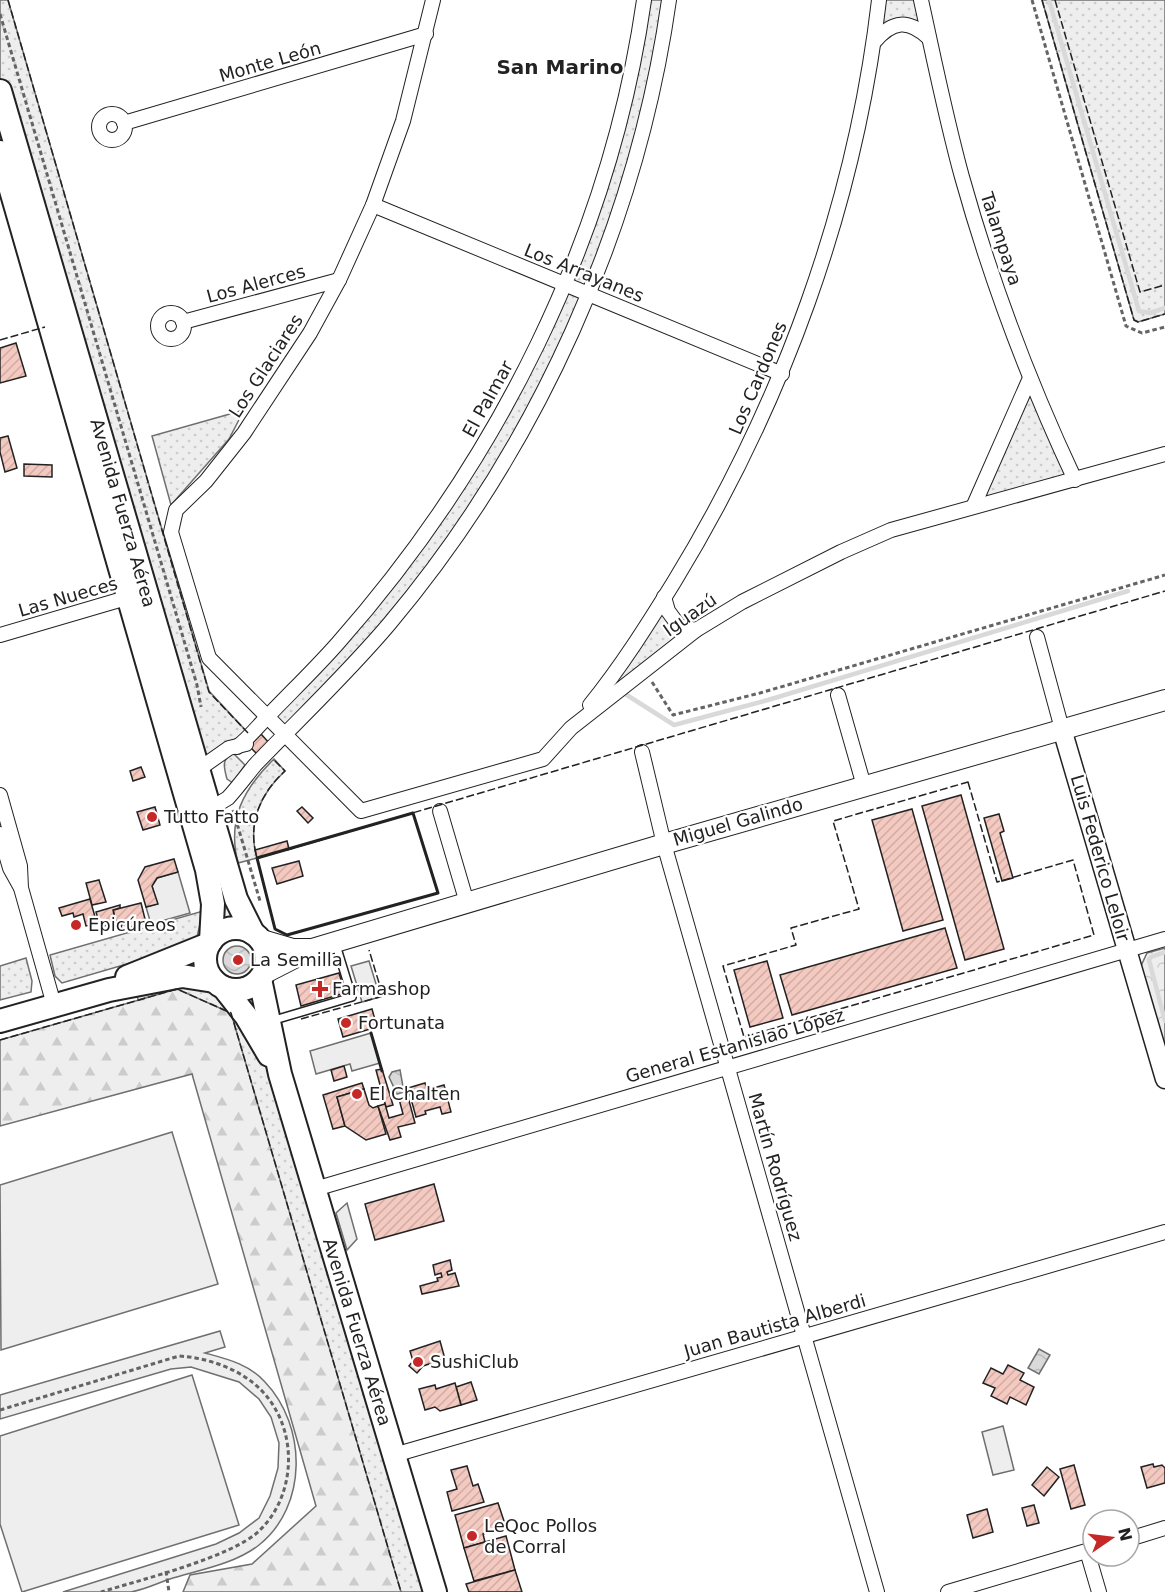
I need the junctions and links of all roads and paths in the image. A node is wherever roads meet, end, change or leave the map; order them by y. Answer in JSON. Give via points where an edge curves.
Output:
{"nodes":[{"id":1,"x":433,"y":0,"type":"edge"},
{"id":2,"x":644,"y":0,"type":"edge"},
{"id":3,"x":669,"y":0,"type":"edge"},
{"id":4,"x":879,"y":0,"type":"edge"},
{"id":5,"x":921,"y":0,"type":"edge"},
{"id":6,"x":1032,"y":0,"type":"edge"},
{"id":7,"x":0,"y":14,"type":"edge"},
{"id":8,"x":426,"y":34,"type":"junction"},
{"id":9,"x":930,"y":39,"type":"junction"},
{"id":10,"x":874,"y":42,"type":"junction"},
{"id":11,"x":0,"y":91,"type":"edge"},
{"id":12,"x":124,"y":123,"type":"dead end"},
{"id":13,"x":0,"y":152,"type":"edge"},
{"id":14,"x":373,"y":205,"type":"junction"},
{"id":15,"x":37,"y":248,"type":"junction"},
{"id":16,"x":339,"y":280,"type":"junction"},
{"id":17,"x":565,"y":284,"type":"junction"},
{"id":18,"x":588,"y":294,"type":"junction"},
{"id":19,"x":183,"y":322,"type":"dead end"},
{"id":20,"x":1165,"y":327,"type":"edge"},
{"id":21,"x":782,"y":374,"type":"junction"},
{"id":22,"x":1030,"y":378,"type":"junction"},
{"id":23,"x":1165,"y":454,"type":"edge"},
{"id":24,"x":1075,"y":480,"type":"junction"},
{"id":25,"x":974,"y":506,"type":"junction"},
{"id":26,"x":1165,"y":575,"type":"edge"},
{"id":27,"x":138,"y":595,"type":"junction"},
{"id":28,"x":664,"y":597,"type":"junction"},
{"id":29,"x":696,"y":630,"type":"junction"},
{"id":30,"x":0,"y":636,"type":"edge"},
{"id":31,"x":1037,"y":636,"type":"dead end"},
{"id":32,"x":645,"y":670,"type":"junction"},
{"id":33,"x":838,"y":694,"type":"dead end"},
{"id":34,"x":1165,"y":700,"type":"edge"},
{"id":35,"x":267,"y":717,"type":"junction"},
{"id":36,"x":203,"y":718,"type":"dead end"},
{"id":37,"x":572,"y":728,"type":"junction"},
{"id":38,"x":1062,"y":729,"type":"junction"},
{"id":39,"x":285,"y":735,"type":"junction"},
{"id":40,"x":237,"y":747,"type":"junction"},
{"id":41,"x":642,"y":752,"type":"dead end"},
{"id":42,"x":255,"y":766,"type":"junction"},
{"id":43,"x":190,"y":776,"type":"junction"},
{"id":44,"x":864,"y":786,"type":"junction"},
{"id":45,"x":0,"y":795,"type":"edge"},
{"id":46,"x":200,"y":810,"type":"junction"},
{"id":47,"x":441,"y":811,"type":"dead end"},
{"id":48,"x":236,"y":817,"type":"dead end"},
{"id":49,"x":0,"y":834,"type":"edge"},
{"id":50,"x":664,"y":844,"type":"junction"},
{"id":51,"x":21,"y":888,"type":"junction"},
{"id":52,"x":467,"y":903,"type":"junction"},
{"id":53,"x":262,"y":910,"type":"dead end"},
{"id":54,"x":256,"y":936,"type":"junction"},
{"id":55,"x":1165,"y":939,"type":"edge"},
{"id":56,"x":210,"y":942,"type":"junction"},
{"id":57,"x":336,"y":943,"type":"junction"},
{"id":58,"x":312,"y":950,"type":"junction"},
{"id":59,"x":1127,"y":950,"type":"junction"},
{"id":60,"x":262,"y":976,"type":"junction"},
{"id":61,"x":219,"y":985,"type":"junction"},
{"id":62,"x":109,"y":990,"type":"junction"},
{"id":63,"x":54,"y":1005,"type":"junction"},
{"id":64,"x":0,"y":1021,"type":"edge"},
{"id":65,"x":269,"y":1022,"type":"junction"},
{"id":66,"x":728,"y":1067,"type":"junction"},
{"id":67,"x":280,"y":1072,"type":"junction"},
{"id":68,"x":1165,"y":1079,"type":"edge"},
{"id":69,"x":315,"y":1189,"type":"junction"},
{"id":70,"x":1165,"y":1232,"type":"edge"},
{"id":71,"x":804,"y":1336,"type":"junction"},
{"id":72,"x":0,"y":1410,"type":"edge"},
{"id":73,"x":394,"y":1455,"type":"junction"},
{"id":74,"x":1165,"y":1528,"type":"edge"},
{"id":75,"x":1141,"y":1535,"type":"edge"},
{"id":76,"x":1081,"y":1553,"type":"edge"},
{"id":77,"x":1094,"y":1568,"type":"edge"},
{"id":78,"x":166,"y":1571,"type":"junction"},
{"id":79,"x":102,"y":1592,"type":"edge"},
{"id":80,"x":169,"y":1592,"type":"edge"},
{"id":81,"x":435,"y":1592,"type":"edge"},
{"id":82,"x":877,"y":1592,"type":"edge"},
{"id":83,"x":948,"y":1592,"type":"edge"},
{"id":84,"x":1099,"y":1592,"type":"edge"}],
"edges":[{"from":1,"to":8,"type":"street","name":"Los Glaciares"},
{"from":2,"to":17,"type":"street","name":"El Palmar","via":[[611,153]]},
{"from":3,"to":18,"type":"street","via":[[634,159]]},
{"from":4,"to":10,"type":"street","name":"Los Cardones"},
{"from":5,"to":9,"type":"street","name":"Talampaya"},
{"from":6,"to":20,"type":"path","via":[[1126,326],[1142,333]]},
{"from":7,"to":36,"type":"path","via":[[197,685]]},
{"from":8,"to":12,"type":"street","name":"Monte León"},
{"from":8,"to":14,"type":"street","name":"Los Glaciares","via":[[403,121]]},
{"from":9,"to":10,"type":"street","via":[[917,27],[901,24],[885,29]]},
{"from":9,"to":22,"type":"street","name":"Talampaya","via":[[962,178]]},
{"from":10,"to":21,"type":"street","name":"Los Cardones","via":[[836,212],[812,295]]},
{"from":11,"to":15,"type":"main road","name":"Avenida Fuerza Aérea"},
{"from":13,"to":15,"type":"main road","name":"Avenida Fuerza Aérea"},
{"from":14,"to":16,"type":"street","name":"Los Glaciares"},
{"from":14,"to":17,"type":"street","name":"Los Arrayanes"},
{"from":15,"to":27,"type":"main road","name":"Avenida Fuerza Aérea"},
{"from":16,"to":19,"type":"street","name":"Los Alerces"},
{"from":16,"to":35,"type":"street","name":"Los Glaciares","via":[[278,384],[206,481],[176,510],[171,532],[208,658]]},
{"from":17,"to":18,"type":"street","name":"Los Arrayanes"},
{"from":17,"to":35,"type":"street","name":"El Palmar","via":[[499,420],[429,529],[370,607]]},
{"from":18,"to":21,"type":"street","name":"Los Arrayanes"},
{"from":18,"to":39,"type":"street","via":[[521,432],[475,507],[391,622]]},
{"from":21,"to":28,"type":"street","name":"Los Cardones","via":[[719,505]]},
{"from":22,"to":24,"type":"street","name":"Talampaya"},
{"from":22,"to":25,"type":"street"},
{"from":23,"to":24,"type":"street","name":"Iguazú"},
{"from":24,"to":25,"type":"street","name":"Iguazú"},
{"from":25,"to":29,"type":"street","name":"Iguazú","via":[[891,530],[841,552]]},
{"from":26,"to":32,"type":"path","via":[[673,715]]},
{"from":27,"to":30,"type":"street","name":"Las Nueces"},
{"from":27,"to":43,"type":"main road","name":"Avenida Fuerza Aérea"},
{"from":28,"to":29,"type":"street","via":[[679,626]]},
{"from":28,"to":37,"type":"street","name":"Los Cardones","via":[[614,675]]},
{"from":29,"to":32,"type":"street","name":"Iguazú"},
{"from":31,"to":38,"type":"street","name":"Luis Federico Leloir"},
{"from":32,"to":37,"type":"street","name":"Iguazú"},
{"from":33,"to":44,"type":"street"},
{"from":34,"to":38,"type":"main road","name":"Miguel Galindo"},
{"from":35,"to":39,"type":"street","name":"Los Glaciares"},
{"from":35,"to":40,"type":"street","name":"El Palmar"},
{"from":35,"to":40,"type":"street","name":"El Palmar","via":[[247,744]]},
{"from":37,"to":39,"type":"street","name":"Iguazú","via":[[543,759],[361,811]]},
{"from":38,"to":44,"type":"main road","name":"Miguel Galindo"},
{"from":38,"to":59,"type":"street","name":"Luis Federico Leloir"},
{"from":39,"to":42,"type":"street"},
{"from":39,"to":42,"type":"street","via":[[277,750]]},
{"from":40,"to":43,"type":"street","name":"El Palmar","via":[[229,748]]},
{"from":41,"to":50,"type":"street","name":"Martín Rodríguez"},
{"from":42,"to":46,"type":"street","via":[[228,798]]},
{"from":43,"to":46,"type":"main road","name":"Avenida Fuerza Aérea"},
{"from":44,"to":50,"type":"main road","name":"Miguel Galindo"},
{"from":45,"to":51,"type":"street","via":[[20,866]]},
{"from":46,"to":54,"type":"main road","name":"Avenida Fuerza Aérea","via":[[236,899]]},
{"from":46,"to":56,"type":"main road","name":"Avenida Fuerza Aérea","via":[[211,887]]},
{"from":47,"to":52,"type":"street"},
{"from":48,"to":53,"type":"path"},
{"from":49,"to":51,"type":"street","via":[[10,868]]},
{"from":50,"to":52,"type":"main road","name":"Miguel Galindo"},
{"from":50,"to":66,"type":"street","name":"Martín Rodríguez"},
{"from":51,"to":63,"type":"street"},
{"from":52,"to":57,"type":"main road","name":"Miguel Galindo"},
{"from":54,"to":56,"type":"main road","via":[[235,928],[218,934]]},
{"from":54,"to":58,"type":"main road","name":"Miguel Galindo","via":[[293,949]]},
{"from":54,"to":60,"type":"main road","name":"Avenida Fuerza Aérea","via":[[266,956]]},
{"from":55,"to":59,"type":"street","name":"General Estanislao López"},
{"from":56,"to":61,"type":"main road","name":"Avenida Fuerza Aérea","via":[[205,964]]},
{"from":56,"to":62,"type":"main road","via":[[187,955],[132,973]]},
{"from":57,"to":58,"type":"main road","name":"Miguel Galindo"},
{"from":57,"to":65,"type":"lane","via":[[352,997]]},
{"from":58,"to":60,"type":"main road","name":"Miguel Galindo"},
{"from":59,"to":66,"type":"street","name":"General Estanislao López"},
{"from":59,"to":68,"type":"street","name":"Luis Federico Leloir"},
{"from":60,"to":61,"type":"main road","via":[[244,990]]},
{"from":60,"to":65,"type":"main road","name":"Avenida Fuerza Aérea"},
{"from":61,"to":62,"type":"main road","via":[[182,976]]},
{"from":61,"to":67,"type":"main road","name":"Avenida Fuerza Aérea","via":[[246,1016]]},
{"from":62,"to":63,"type":"main road"},
{"from":63,"to":64,"type":"main road"},
{"from":65,"to":67,"type":"main road","name":"Avenida Fuerza Aérea"},
{"from":66,"to":69,"type":"street","name":"General Estanislao López"},
{"from":66,"to":71,"type":"street","name":"Martín Rodríguez"},
{"from":67,"to":69,"type":"main road","name":"Avenida Fuerza Aérea"},
{"from":69,"to":73,"type":"main road","name":"Avenida Fuerza Aérea"},
{"from":70,"to":71,"type":"street","name":"Juan Bautista Alberdi"},
{"from":71,"to":73,"type":"street","name":"Juan Bautista Alberdi"},
{"from":71,"to":82,"type":"street","name":"Martín Rodríguez"},
{"from":72,"to":78,"type":"path","via":[[179,1356],[232,1369],[260,1389],[280,1419],[286,1438],[289,1471],[279,1506],[257,1533],[235,1547]]},
{"from":73,"to":81,"type":"main road","name":"Avenida Fuerza Aérea"},
{"from":74,"to":75,"type":"street"},
{"from":76,"to":83,"type":"street"},
{"from":77,"to":84,"type":"street"},
{"from":78,"to":79,"type":"path"},
{"from":78,"to":80,"type":"path"}]}
